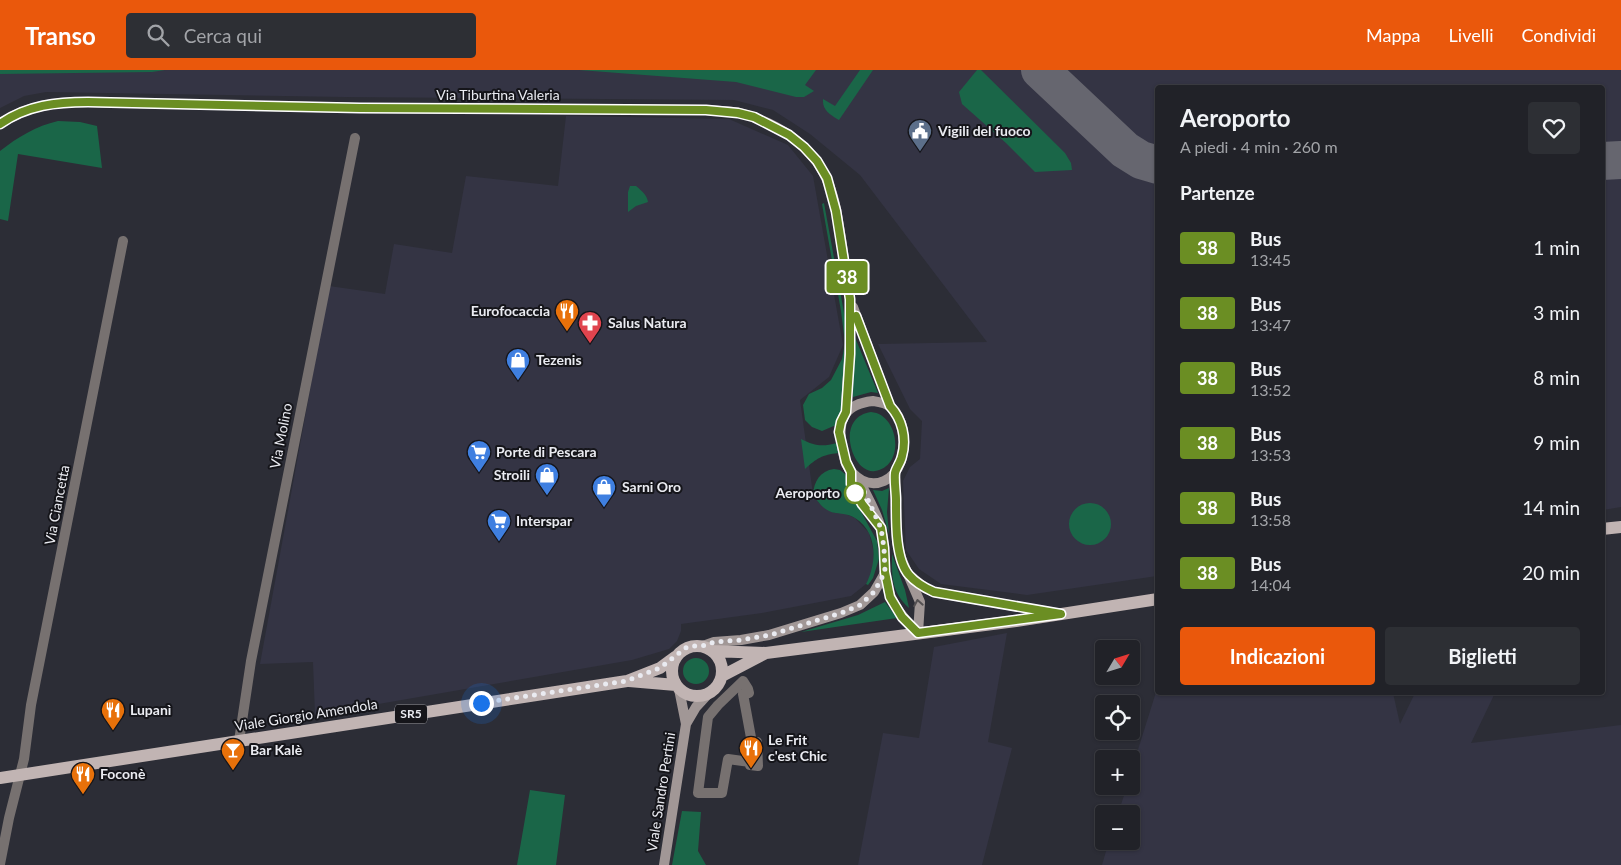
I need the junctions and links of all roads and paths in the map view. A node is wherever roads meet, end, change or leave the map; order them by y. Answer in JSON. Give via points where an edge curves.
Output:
{"nodes":[{"id":1,"x":0,"y":124,"type":"edge"},
{"id":2,"x":355,"y":138,"type":"dead end"},
{"id":3,"x":123,"y":241,"type":"dead end"},
{"id":4,"x":850,"y":299,"type":"junction"},
{"id":5,"x":890,"y":406,"type":"junction"},
{"id":6,"x":846,"y":412,"type":"junction"},
{"id":7,"x":895,"y":473,"type":"junction"},
{"id":8,"x":859,"y":480,"type":"junction"},
{"id":9,"x":1621,"y":527,"type":"edge"},
{"id":10,"x":1605,"y":529,"type":"edge"},
{"id":11,"x":885,"y":572,"type":"junction"},
{"id":12,"x":908,"y":574,"type":"junction"},
{"id":13,"x":1155,"y":599,"type":"edge"},
{"id":14,"x":1061,"y":614,"type":"junction"},
{"id":15,"x":918,"y":633,"type":"junction"},
{"id":16,"x":707,"y":648,"type":"junction"},
{"id":17,"x":766,"y":653,"type":"junction"},
{"id":18,"x":675,"y":657,"type":"junction"},
{"id":19,"x":722,"y":676,"type":"junction"},
{"id":20,"x":626,"y":681,"type":"junction"},
{"id":21,"x":743,"y":681,"type":"joint"},
{"id":22,"x":677,"y":687,"type":"junction"},
{"id":23,"x":707,"y":695,"type":"junction"},
{"id":24,"x":686,"y":724,"type":"junction"},
{"id":25,"x":239,"y":741,"type":"junction"},
{"id":26,"x":20,"y":775,"type":"junction"},
{"id":27,"x":0,"y":778,"type":"edge"},
{"id":28,"x":0,"y":864,"type":"edge"},
{"id":29,"x":664,"y":865,"type":"edge"}],
"edges":[{"from":1,"to":4,"type":"street","name":"Via Tiburtina Valeria","via":[[29,109],[57,102],[738,113],[754,117],[789,135],[817,161],[827,178],[836,211]]},
{"from":2,"to":25,"type":"street","name":"Via Molino","via":[[251,661]]},
{"from":3,"to":26,"type":"street","name":"Via Ciancetta"},
{"from":4,"to":5,"type":"street","name":"Via Tiburtina Valeria"},
{"from":4,"to":6,"type":"street","name":"Via Tiburtina Valeria"},
{"from":5,"to":6,"type":"street","via":[[865,402]]},
{"from":5,"to":7,"type":"street","via":[[902,426],[904,439],[903,455]]},
{"from":6,"to":8,"type":"street","via":[[839,432],[846,462]]},
{"from":7,"to":8,"type":"street","via":[[879,483]]},
{"from":7,"to":12,"type":"street","via":[[897,542]]},
{"from":8,"to":11,"type":"street","via":[[881,528]]},
{"from":9,"to":10,"type":"main road"},
{"from":11,"to":15,"type":"street","via":[[892,602]]},
{"from":11,"to":16,"type":"street","via":[[874,592],[860,605],[770,635],[714,642]]},
{"from":12,"to":14,"type":"street","via":[[934,592]]},
{"from":15,"to":12,"type":"street","one_way":true,"via":[[920,602]]},
{"from":13,"to":14,"type":"main road","number":"SR5"},
{"from":14,"to":15,"type":"main road","number":"SR5"},
{"from":15,"to":17,"type":"main road","number":"SR5"},
{"from":16,"to":17,"type":"main road","number":"SR5"},
{"from":16,"to":18,"type":"main road","number":"SR5","via":[[687,647]]},
{"from":16,"to":19,"type":"main road","via":[[721,662]]},
{"from":17,"to":19,"type":"main road","number":"SR5"},
{"from":18,"to":20,"type":"main road","name":"Viale Giorgio Amendola","number":"SR5","via":[[660,668]]},
{"from":18,"to":22,"type":"main road","via":[[671,671]]},
{"from":19,"to":23,"type":"main road","number":"SR5","via":[[719,684]]},
{"from":20,"to":22,"type":"main road","name":"Viale Giorgio Amendola","number":"SR5"},
{"from":20,"to":25,"type":"main road","name":"Viale Giorgio Amendola","number":"SR5"},
{"from":21,"to":21,"type":"street","via":[[749,693],[743,694],[752,743],[757,742],[758,766],[728,759],[722,793],[698,793],[708,717]]},
{"from":22,"to":23,"type":"main road","number":"SR5","via":[[692,696]]},
{"from":22,"to":24,"type":"street","name":"Viale Sandro Pertini"},
{"from":23,"to":24,"type":"street","name":"Viale Sandro Pertini"},
{"from":24,"to":29,"type":"street","name":"Viale Sandro Pertini"},
{"from":25,"to":26,"type":"main road","name":"Viale Giorgio Amendola","number":"SR5"},
{"from":26,"to":27,"type":"main road","number":"SR5"},
{"from":26,"to":28,"type":"street","name":"Via Ciancetta"}]}
